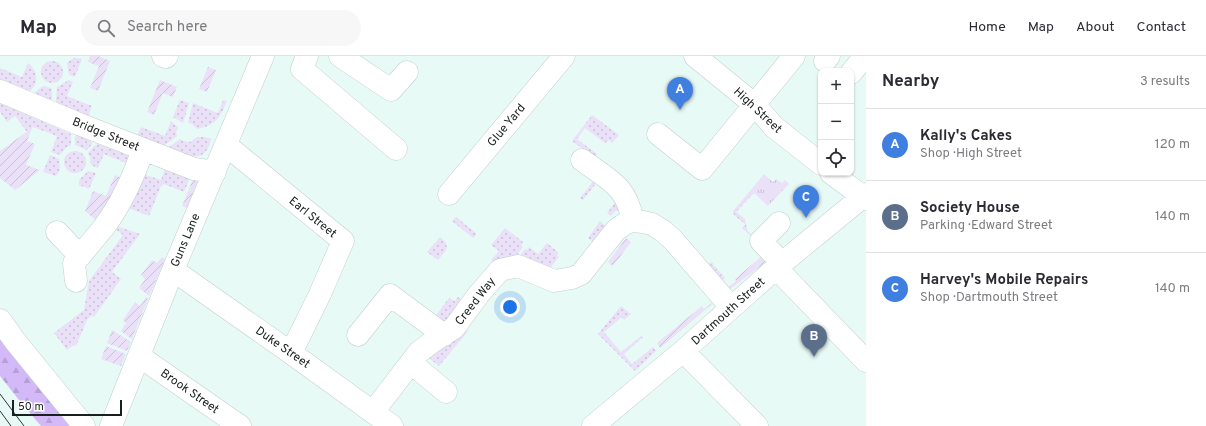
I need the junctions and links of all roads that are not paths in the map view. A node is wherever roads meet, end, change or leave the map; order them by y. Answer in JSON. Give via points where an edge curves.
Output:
{"nodes":[{"id":1,"x":162,"y":56,"type":"edge"},
{"id":2,"x":167,"y":56,"type":"edge"},
{"id":3,"x":263,"y":56,"type":"edge"},
{"id":4,"x":307,"y":56,"type":"edge"},
{"id":5,"x":340,"y":56,"type":"edge"},
{"id":6,"x":564,"y":56,"type":"edge"},
{"id":7,"x":695,"y":56,"type":"edge"},
{"id":8,"x":794,"y":56,"type":"edge"},
{"id":9,"x":865,"y":56,"type":"edge"},
{"id":10,"x":854,"y":69,"type":"edge"},
{"id":11,"x":407,"y":72,"type":"dead end"},
{"id":12,"x":0,"y":91,"type":"edge"},
{"id":13,"x":755,"y":105,"type":"junction"},
{"id":14,"x":658,"y":134,"type":"dead end"},
{"id":15,"x":226,"y":145,"type":"junction"},
{"id":16,"x":143,"y":149,"type":"junction"},
{"id":17,"x":396,"y":149,"type":"dead end"},
{"id":18,"x":582,"y":160,"type":"dead end"},
{"id":19,"x":818,"y":162,"type":"edge"},
{"id":20,"x":215,"y":172,"type":"junction"},
{"id":21,"x":835,"y":176,"type":"edge"},
{"id":22,"x":449,"y":194,"type":"dead end"},
{"id":23,"x":865,"y":196,"type":"edge"},
{"id":24,"x":633,"y":221,"type":"junction"},
{"id":25,"x":779,"y":222,"type":"dead end"},
{"id":26,"x":57,"y":232,"type":"dead end"},
{"id":27,"x":80,"y":256,"type":"junction"},
{"id":28,"x":779,"y":266,"type":"junction"},
{"id":29,"x":173,"y":270,"type":"junction"},
{"id":30,"x":76,"y":281,"type":"dead end"},
{"id":31,"x":731,"y":307,"type":"junction"},
{"id":32,"x":0,"y":320,"type":"edge"},
{"id":33,"x":358,"y":334,"type":"dead end"},
{"id":34,"x":444,"y":335,"type":"junction"},
{"id":35,"x":683,"y":351,"type":"junction"},
{"id":36,"x":291,"y":353,"type":"junction"},
{"id":37,"x":139,"y":356,"type":"junction"},
{"id":38,"x":866,"y":361,"type":"edge"},
{"id":39,"x":411,"y":363,"type":"junction"},
{"id":40,"x":446,"y":392,"type":"dead end"},
{"id":41,"x":373,"y":412,"type":"junction"},
{"id":42,"x":84,"y":426,"type":"edge"},
{"id":43,"x":110,"y":426,"type":"edge"},
{"id":44,"x":240,"y":426,"type":"edge"},
{"id":45,"x":392,"y":426,"type":"edge"},
{"id":46,"x":593,"y":426,"type":"edge"},
{"id":47,"x":757,"y":426,"type":"edge"}],
"edges":[{"from":1,"to":2,"type":"street"},
{"from":3,"to":15,"type":"street","name":"Guns Lane"},
{"from":4,"to":17,"type":"street","via":[[302,69]]},
{"from":5,"to":11,"type":"street","via":[[390,90]]},
{"from":6,"to":22,"type":"street","name":"Glue Yard"},
{"from":7,"to":13,"type":"street","name":"High Street"},
{"from":8,"to":13,"type":"street"},
{"from":9,"to":10,"type":"street"},
{"from":12,"to":16,"type":"street","name":"Bridge Street"},
{"from":13,"to":14,"type":"street","via":[[702,169]]},
{"from":13,"to":19,"type":"street","name":"High Street","via":[[774,127]]},
{"from":15,"to":20,"type":"street","name":"Guns Lane"},
{"from":15,"to":36,"type":"street","name":"Earl Street","via":[[343,241]]},
{"from":16,"to":20,"type":"street","name":"Bridge Street","via":[[194,169]]},
{"from":16,"to":27,"type":"street","via":[[135,172],[118,204],[105,226]]},
{"from":18,"to":24,"type":"street","via":[[618,187],[628,203]]},
{"from":20,"to":29,"type":"street","name":"Guns Lane"},
{"from":21,"to":23,"type":"street"},
{"from":23,"to":28,"type":"street","name":"Dartmouth Street"},
{"from":24,"to":31,"type":"street","via":[[652,224],[663,230]]},
{"from":24,"to":34,"type":"street","name":"Creed Way","via":[[616,230],[581,274],[572,278],[554,281],[518,266],[500,270],[454,328]]},
{"from":25,"to":28,"type":"street","via":[[761,241]]},
{"from":26,"to":27,"type":"street"},
{"from":27,"to":30,"type":"street","via":[[74,263]]},
{"from":28,"to":31,"type":"street","name":"Dartmouth Street"},
{"from":28,"to":38,"type":"street"},
{"from":29,"to":36,"type":"street","name":"Duke Street"},
{"from":29,"to":37,"type":"street","name":"Guns Lane"},
{"from":31,"to":35,"type":"street","name":"Dartmouth Street"},
{"from":32,"to":42,"type":"street"},
{"from":33,"to":34,"type":"street","via":[[390,295]]},
{"from":34,"to":39,"type":"street","name":"Creed Way","via":[[419,352]]},
{"from":35,"to":46,"type":"street","name":"Dartmouth Street"},
{"from":35,"to":47,"type":"street"},
{"from":36,"to":41,"type":"street","name":"Duke Street"},
{"from":37,"to":43,"type":"street","name":"Guns Lane"},
{"from":37,"to":44,"type":"street","name":"Brook Street"},
{"from":39,"to":40,"type":"street"},
{"from":39,"to":41,"type":"street","name":"Creed Way"},
{"from":41,"to":45,"type":"street","name":"Duke Street"}]}
